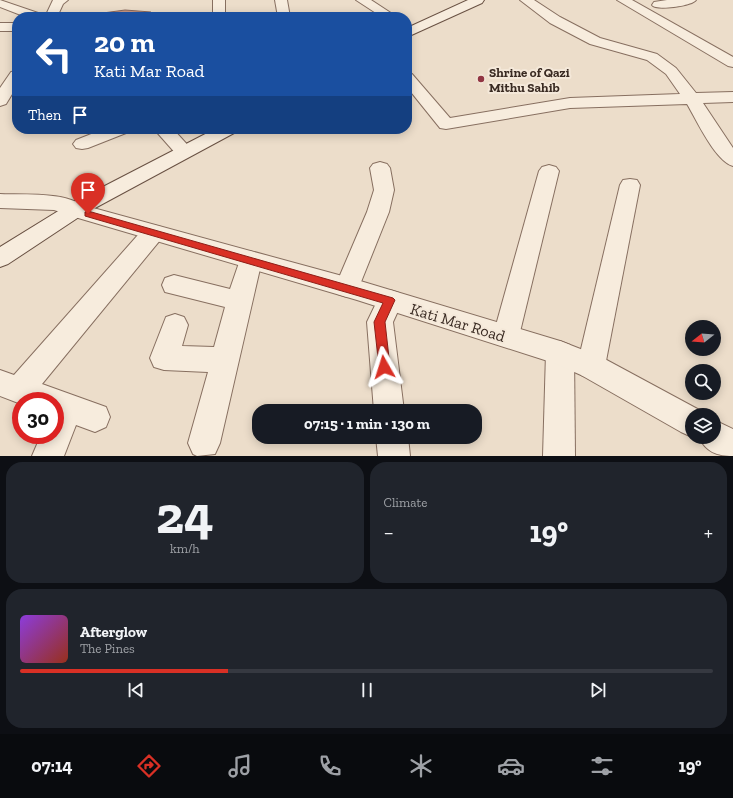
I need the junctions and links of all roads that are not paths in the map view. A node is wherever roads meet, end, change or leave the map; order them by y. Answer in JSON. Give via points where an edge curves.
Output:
{"nodes":[{"id":1,"x":62,"y":0,"type":"edge"},
{"id":2,"x":219,"y":0,"type":"edge"},
{"id":3,"x":281,"y":0,"type":"edge"},
{"id":4,"x":362,"y":0,"type":"edge"},
{"id":5,"x":478,"y":0,"type":"edge"},
{"id":6,"x":526,"y":0,"type":"edge"},
{"id":7,"x":623,"y":0,"type":"edge"},
{"id":8,"x":690,"y":0,"type":"edge"},
{"id":9,"x":0,"y":3,"type":"edge"},
{"id":10,"x":658,"y":5,"type":"dead end"},
{"id":11,"x":24,"y":12,"type":"edge"},
{"id":12,"x":53,"y":12,"type":"edge"},
{"id":13,"x":219,"y":12,"type":"edge"},
{"id":14,"x":283,"y":12,"type":"edge"},
{"id":15,"x":382,"y":12,"type":"edge"},
{"id":16,"x":12,"y":26,"type":"edge"},
{"id":17,"x":0,"y":27,"type":"edge"},
{"id":18,"x":412,"y":29,"type":"edge"},
{"id":19,"x":733,"y":63,"type":"edge"},
{"id":20,"x":12,"y":82,"type":"edge"},
{"id":21,"x":412,"y":83,"type":"edge"},
{"id":22,"x":733,"y":97,"type":"edge"},
{"id":23,"x":692,"y":99,"type":"junction"},
{"id":24,"x":0,"y":101,"type":"edge"},
{"id":25,"x":107,"y":134,"type":"edge"},
{"id":26,"x":168,"y":134,"type":"edge"},
{"id":27,"x":218,"y":134,"type":"edge"},
{"id":28,"x":82,"y":144,"type":"dead end"},
{"id":29,"x":184,"y":151,"type":"junction"},
{"id":30,"x":733,"y":160,"type":"edge"},
{"id":31,"x":380,"y":168,"type":"dead end"},
{"id":32,"x":548,"y":171,"type":"dead end"},
{"id":33,"x":630,"y":185,"type":"dead end"},
{"id":34,"x":0,"y":201,"type":"edge"},
{"id":35,"x":75,"y":210,"type":"junction"},
{"id":36,"x":154,"y":234,"type":"junction"},
{"id":37,"x":0,"y":258,"type":"edge"},
{"id":38,"x":250,"y":260,"type":"junction"},
{"id":39,"x":174,"y":285,"type":"dead end"},
{"id":40,"x":347,"y":288,"type":"junction"},
{"id":41,"x":390,"y":300,"type":"junction"},
{"id":42,"x":240,"y":301,"type":"junction"},
{"id":43,"x":175,"y":325,"type":"dead end"},
{"id":44,"x":506,"y":336,"type":"junction"},
{"id":45,"x":560,"y":353,"type":"junction"},
{"id":46,"x":224,"y":360,"type":"junction"},
{"id":47,"x":591,"y":366,"type":"junction"},
{"id":48,"x":9,"y":387,"type":"edge"},
{"id":49,"x":388,"y":404,"type":"edge"},
{"id":50,"x":67,"y":407,"type":"edge"},
{"id":51,"x":685,"y":418,"type":"edge"},
{"id":52,"x":721,"y":439,"type":"edge"},
{"id":53,"x":204,"y":442,"type":"dead end"},
{"id":54,"x":393,"y":444,"type":"edge"},
{"id":55,"x":733,"y":447,"type":"edge"},
{"id":56,"x":48,"y":456,"type":"edge"},
{"id":57,"x":394,"y":456,"type":"edge"},
{"id":58,"x":559,"y":456,"type":"edge"}],
"edges":[{"from":1,"to":12,"type":"street","via":[[58,2]]},
{"from":2,"to":13,"type":"street"},
{"from":3,"to":14,"type":"street"},
{"from":4,"to":15,"type":"street"},
{"from":5,"to":18,"type":"street"},
{"from":6,"to":23,"type":"street","via":[[555,20],[595,41],[652,57],[671,71]]},
{"from":7,"to":19,"type":"street"},
{"from":8,"to":10,"type":"street"},
{"from":9,"to":11,"type":"street"},
{"from":16,"to":17,"type":"street"},
{"from":20,"to":24,"type":"street"},
{"from":21,"to":23,"type":"street","via":[[446,124],[570,103]]},
{"from":22,"to":23,"type":"street"},
{"from":23,"to":30,"type":"street"},
{"from":25,"to":28,"type":"street"},
{"from":26,"to":29,"type":"street"},
{"from":27,"to":29,"type":"street"},
{"from":29,"to":35,"type":"street"},
{"from":31,"to":40,"type":"street","via":[[384,190],[378,212]]},
{"from":32,"to":44,"type":"street"},
{"from":33,"to":47,"type":"street"},
{"from":34,"to":35,"type":"street","name":"Kati Mar Road","via":[[57,203]]},
{"from":35,"to":36,"type":"street","name":"Kati Mar Road"},
{"from":35,"to":37,"type":"street"},
{"from":36,"to":38,"type":"street","name":"Kati Mar Road"},
{"from":36,"to":48,"type":"street"},
{"from":38,"to":40,"type":"street","name":"Kati Mar Road"},
{"from":38,"to":42,"type":"street"},
{"from":39,"to":42,"type":"street"},
{"from":40,"to":41,"type":"street","name":"Kati Mar Road"},
{"from":41,"to":44,"type":"street","name":"Kati Mar Road"},
{"from":41,"to":49,"type":"street","via":[[380,322]]},
{"from":42,"to":46,"type":"street"},
{"from":43,"to":46,"type":"street","via":[[164,358]]},
{"from":44,"to":45,"type":"street","name":"Kati Mar Road"},
{"from":45,"to":47,"type":"street","name":"Kati Mar Road"},
{"from":45,"to":58,"type":"street"},
{"from":46,"to":53,"type":"street"},
{"from":47,"to":51,"type":"street","name":"Kati Mar Road"},
{"from":48,"to":50,"type":"street"},
{"from":50,"to":56,"type":"street"},
{"from":52,"to":55,"type":"street"},
{"from":54,"to":57,"type":"street"}]}
